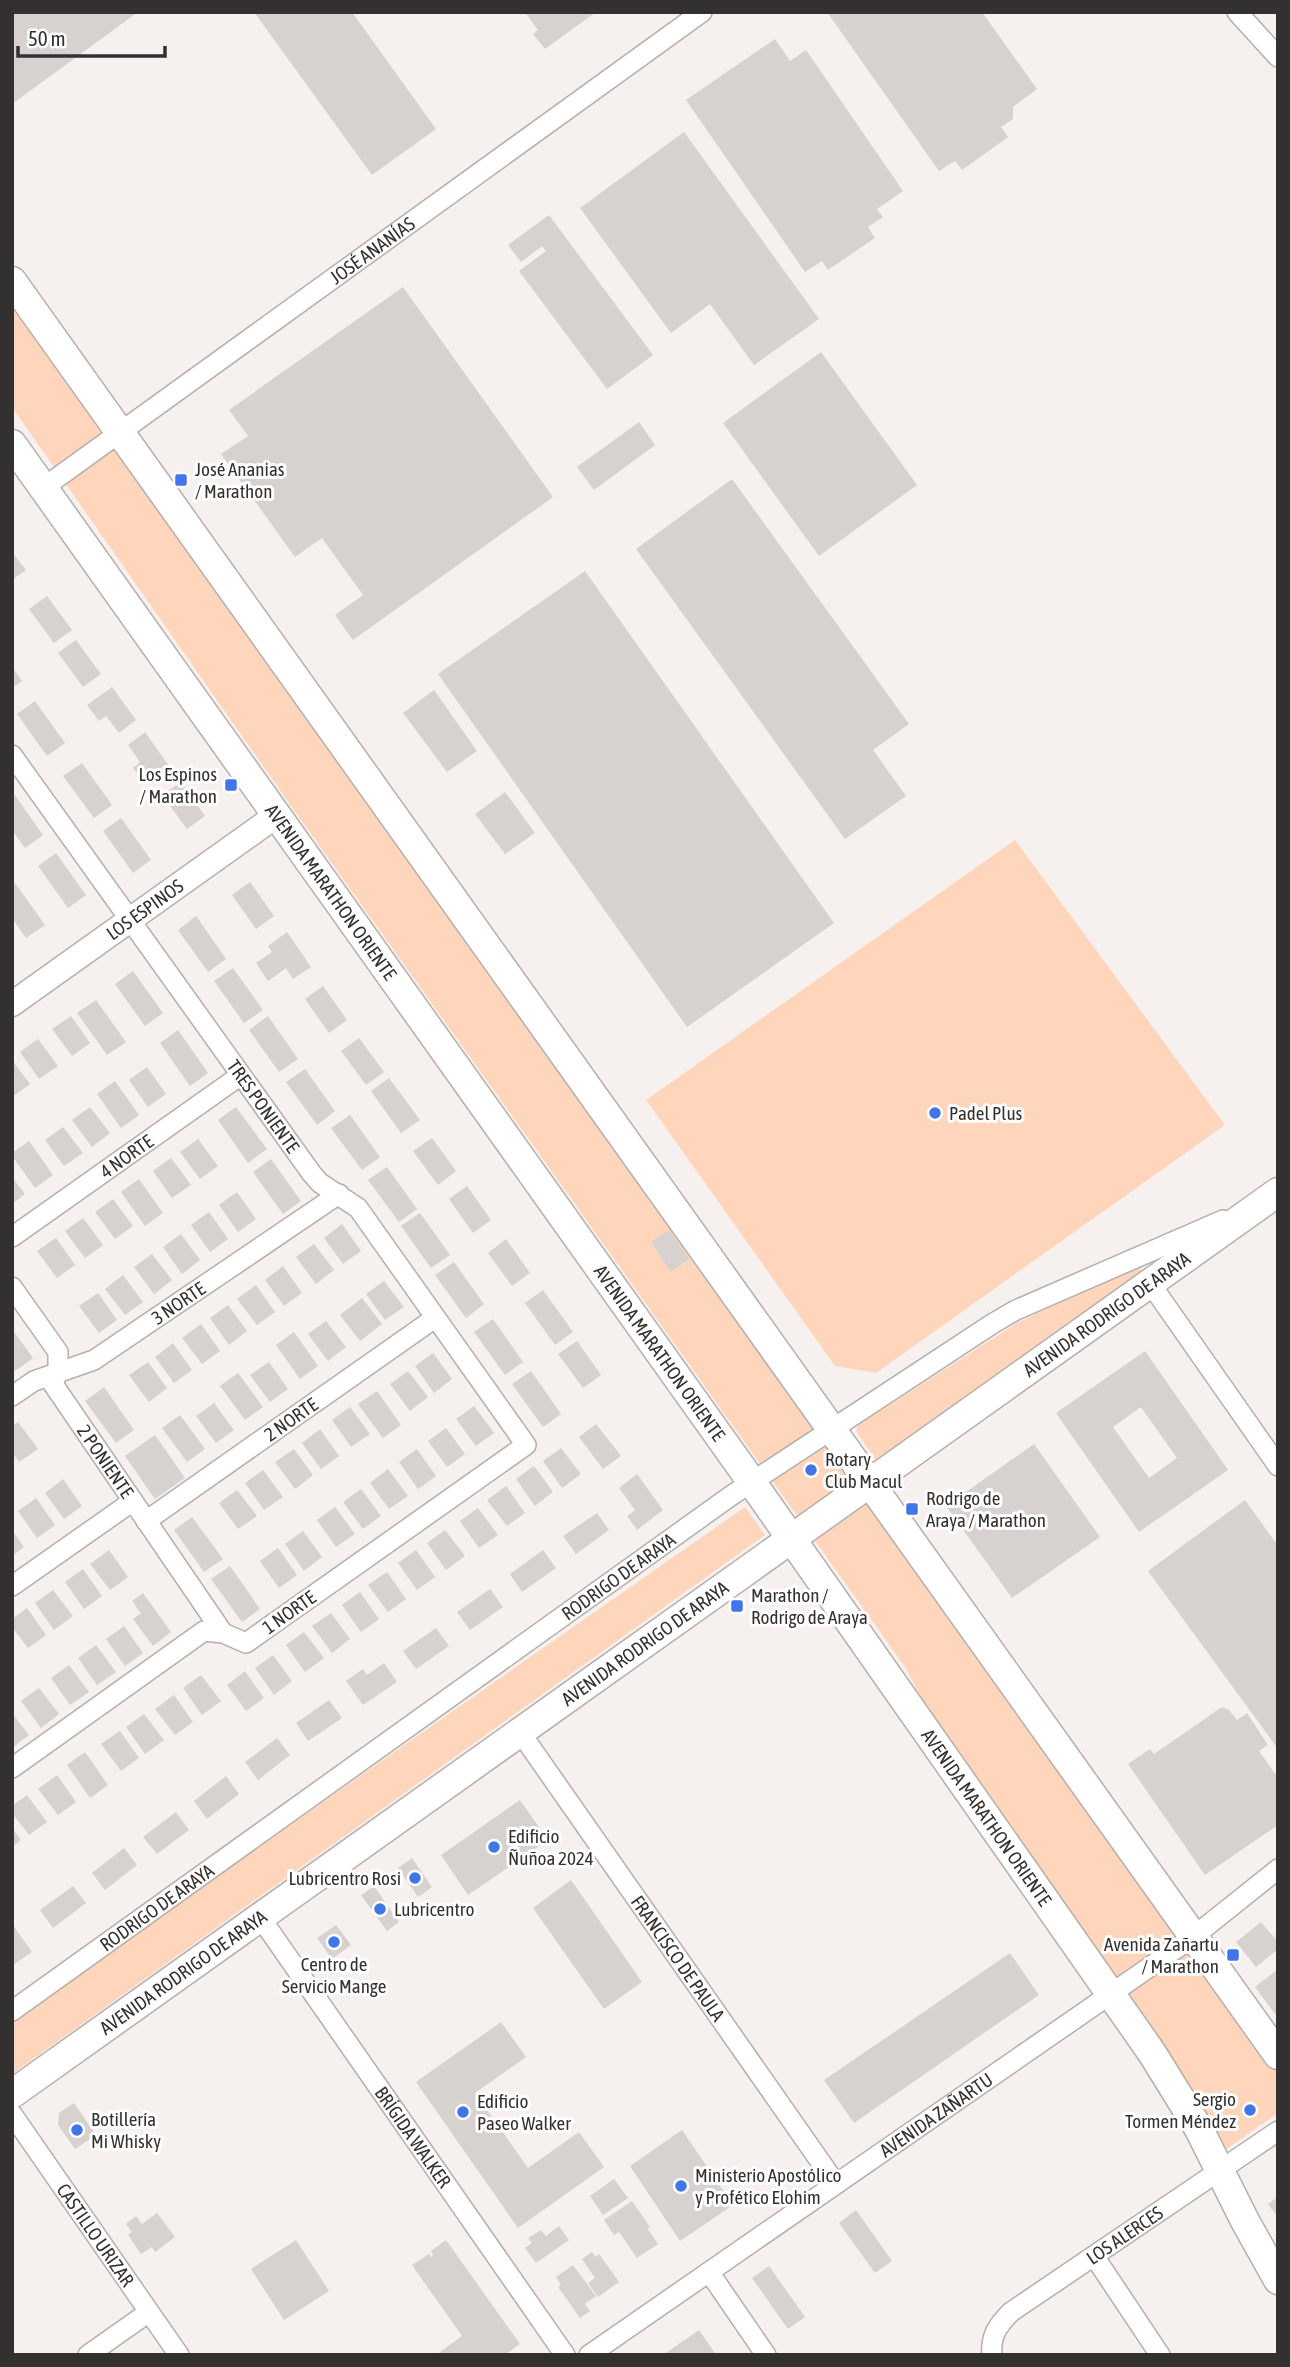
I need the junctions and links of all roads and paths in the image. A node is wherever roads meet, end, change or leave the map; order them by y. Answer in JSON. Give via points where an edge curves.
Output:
{"nodes":[{"id":1,"x":702,"y":12,"type":"edge"},
{"id":2,"x":1237,"y":12,"type":"edge"},
{"id":3,"x":1278,"y":57,"type":"edge"},
{"id":4,"x":12,"y":281,"type":"edge"},
{"id":5,"x":121,"y":432,"type":"junction"},
{"id":6,"x":12,"y":444,"type":"edge"},
{"id":7,"x":43,"y":488,"type":"junction"},
{"id":8,"x":12,"y":756,"type":"edge"},
{"id":9,"x":277,"y":815,"type":"junction"},
{"id":10,"x":130,"y":920,"type":"junction"},
{"id":11,"x":12,"y":1004,"type":"edge"},
{"id":12,"x":241,"y":1075,"type":"junction"},
{"id":13,"x":339,"y":1194,"type":"junction"},
{"id":14,"x":1269,"y":1198,"type":"edge"},
{"id":15,"x":12,"y":1237,"type":"edge"},
{"id":16,"x":1150,"y":1283,"type":"junction"},
{"id":17,"x":12,"y":1287,"type":"edge"},
{"id":18,"x":435,"y":1318,"type":"junction"},
{"id":19,"x":58,"y":1371,"type":"junction"},
{"id":20,"x":12,"y":1396,"type":"edge"},
{"id":21,"x":830,"y":1429,"type":"junction"},
{"id":22,"x":526,"y":1445,"type":"joint"},
{"id":23,"x":1278,"y":1466,"type":"edge"},
{"id":24,"x":751,"y":1481,"type":"junction"},
{"id":25,"x":869,"y":1483,"type":"junction"},
{"id":26,"x":133,"y":1501,"type":"junction"},
{"id":27,"x":146,"y":1521,"type":"junction"},
{"id":28,"x":791,"y":1539,"type":"junction"},
{"id":29,"x":12,"y":1586,"type":"edge"},
{"id":30,"x":223,"y":1633,"type":"junction"},
{"id":31,"x":520,"y":1732,"type":"junction"},
{"id":32,"x":12,"y":1768,"type":"edge"},
{"id":33,"x":1278,"y":1868,"type":"edge"},
{"id":34,"x":260,"y":1917,"type":"junction"},
{"id":35,"x":1193,"y":1937,"type":"junction"},
{"id":36,"x":1110,"y":1995,"type":"junction"},
{"id":37,"x":15,"y":2004,"type":"edge"},
{"id":38,"x":1278,"y":2055,"type":"edge"},
{"id":39,"x":12,"y":2094,"type":"edge"},
{"id":40,"x":12,"y":2114,"type":"edge"},
{"id":41,"x":1278,"y":2131,"type":"edge"},
{"id":42,"x":1219,"y":2171,"type":"junction"},
{"id":43,"x":836,"y":2184,"type":"junction"},
{"id":44,"x":1094,"y":2256,"type":"junction"},
{"id":45,"x":709,"y":2272,"type":"junction"},
{"id":46,"x":1278,"y":2280,"type":"edge"},
{"id":47,"x":149,"y":2312,"type":"junction"},
{"id":48,"x":88,"y":2355,"type":"edge"},
{"id":49,"x":179,"y":2355,"type":"edge"},
{"id":50,"x":565,"y":2355,"type":"edge"},
{"id":51,"x":589,"y":2355,"type":"edge"},
{"id":52,"x":766,"y":2355,"type":"edge"},
{"id":53,"x":992,"y":2355,"type":"edge"},
{"id":54,"x":1160,"y":2355,"type":"edge"}],
"edges":[{"from":1,"to":5,"type":"street","name":"JOSÉ ANANÍAS"},
{"from":2,"to":3,"type":"street"},
{"from":4,"to":5,"type":"main road"},
{"from":5,"to":7,"type":"street","name":"JOSÉ ANANÍAS"},
{"from":5,"to":21,"type":"main road"},
{"from":6,"to":7,"type":"main road","name":"AVENIDA MARATHON ORIENTE"},
{"from":7,"to":9,"type":"main road","name":"AVENIDA MARATHON ORIENTE"},
{"from":8,"to":10,"type":"street","name":"TRES PONIENTE"},
{"from":9,"to":10,"type":"street","name":"LOS ESPINOS"},
{"from":9,"to":24,"type":"main road","name":"AVENIDA MARATHON ORIENTE"},
{"from":10,"to":11,"type":"street","name":"LOS ESPINOS"},
{"from":10,"to":12,"type":"street","name":"TRES PONIENTE"},
{"from":12,"to":13,"type":"street","name":"TRES PONIENTE","via":[[312,1174]]},
{"from":12,"to":15,"type":"street","name":"4 NORTE"},
{"from":13,"to":18,"type":"street","name":"TRES PONIENTE","via":[[358,1209]]},
{"from":13,"to":19,"type":"street","name":"3 NORTE","via":[[94,1360]]},
{"from":14,"to":16,"type":"main road","name":"AVENIDA RODRIGO DE ARAYA"},
{"from":14,"to":21,"type":"street","name":"RODRIGO DE ARAYA","via":[[1016,1310]]},
{"from":16,"to":23,"type":"street"},
{"from":16,"to":25,"type":"main road","name":"AVENIDA RODRIGO DE ARAYA"},
{"from":17,"to":19,"type":"street","name":"2 PONIENTE","via":[[58,1352]]},
{"from":18,"to":22,"type":"street","name":"TRES PONIENTE"},
{"from":18,"to":27,"type":"street","name":"2 NORTE"},
{"from":19,"to":20,"type":"street","name":"3 NORTE"},
{"from":19,"to":26,"type":"street","name":"2 PONIENTE","via":[[53,1384]]},
{"from":21,"to":24,"type":"street","name":"RODRIGO DE ARAYA"},
{"from":21,"to":25,"type":"main road"},
{"from":22,"to":30,"type":"street","name":"1 NORTE","via":[[246,1643]]},
{"from":24,"to":28,"type":"main road","name":"AVENIDA MARATHON ORIENTE"},
{"from":24,"to":37,"type":"street","name":"RODRIGO DE ARAYA"},
{"from":25,"to":28,"type":"main road","name":"AVENIDA RODRIGO DE ARAYA"},
{"from":25,"to":35,"type":"main road"},
{"from":26,"to":27,"type":"street","name":"2 PONIENTE"},
{"from":26,"to":29,"type":"street"},
{"from":27,"to":30,"type":"street","name":"2 PONIENTE"},
{"from":28,"to":31,"type":"main road","name":"AVENIDA RODRIGO DE ARAYA"},
{"from":28,"to":36,"type":"main road","name":"AVENIDA MARATHON ORIENTE"},
{"from":30,"to":32,"type":"street","name":"1 NORTE","via":[[204,1631]]},
{"from":31,"to":34,"type":"main road","name":"AVENIDA RODRIGO DE ARAYA"},
{"from":31,"to":43,"type":"street","name":"FRANCISCO DE PAULA"},
{"from":33,"to":35,"type":"street","name":"AVENIDA ZAÑARTU"},
{"from":34,"to":39,"type":"main road","name":"AVENIDA RODRIGO DE ARAYA"},
{"from":34,"to":50,"type":"street","name":"BRÍGIDA WALKER"},
{"from":35,"to":36,"type":"street","name":"AVENIDA ZAÑARTU"},
{"from":35,"to":38,"type":"main road"},
{"from":36,"to":42,"type":"main road","name":"AVENIDA MARATHON ORIENTE","via":[[1181,2098]]},
{"from":36,"to":43,"type":"street","name":"AVENIDA ZAÑARTU"},
{"from":40,"to":47,"type":"street","name":"CASTILLO URIZAR"},
{"from":41,"to":42,"type":"street","name":"LOS ALERCES"},
{"from":42,"to":44,"type":"street","name":"LOS ALERCES"},
{"from":42,"to":46,"type":"main road","name":"AVENIDA MARATHON ORIENTE"},
{"from":43,"to":45,"type":"street","name":"AVENIDA ZAÑARTU"},
{"from":44,"to":53,"type":"street","name":"LOS ALERCES","via":[[1011,2312],[992,2337]]},
{"from":44,"to":54,"type":"street"},
{"from":45,"to":51,"type":"street","name":"AVENIDA ZAÑARTU"},
{"from":45,"to":52,"type":"street"},
{"from":47,"to":48,"type":"street"},
{"from":47,"to":49,"type":"street","name":"CASTILLO URIZAR"}]}
